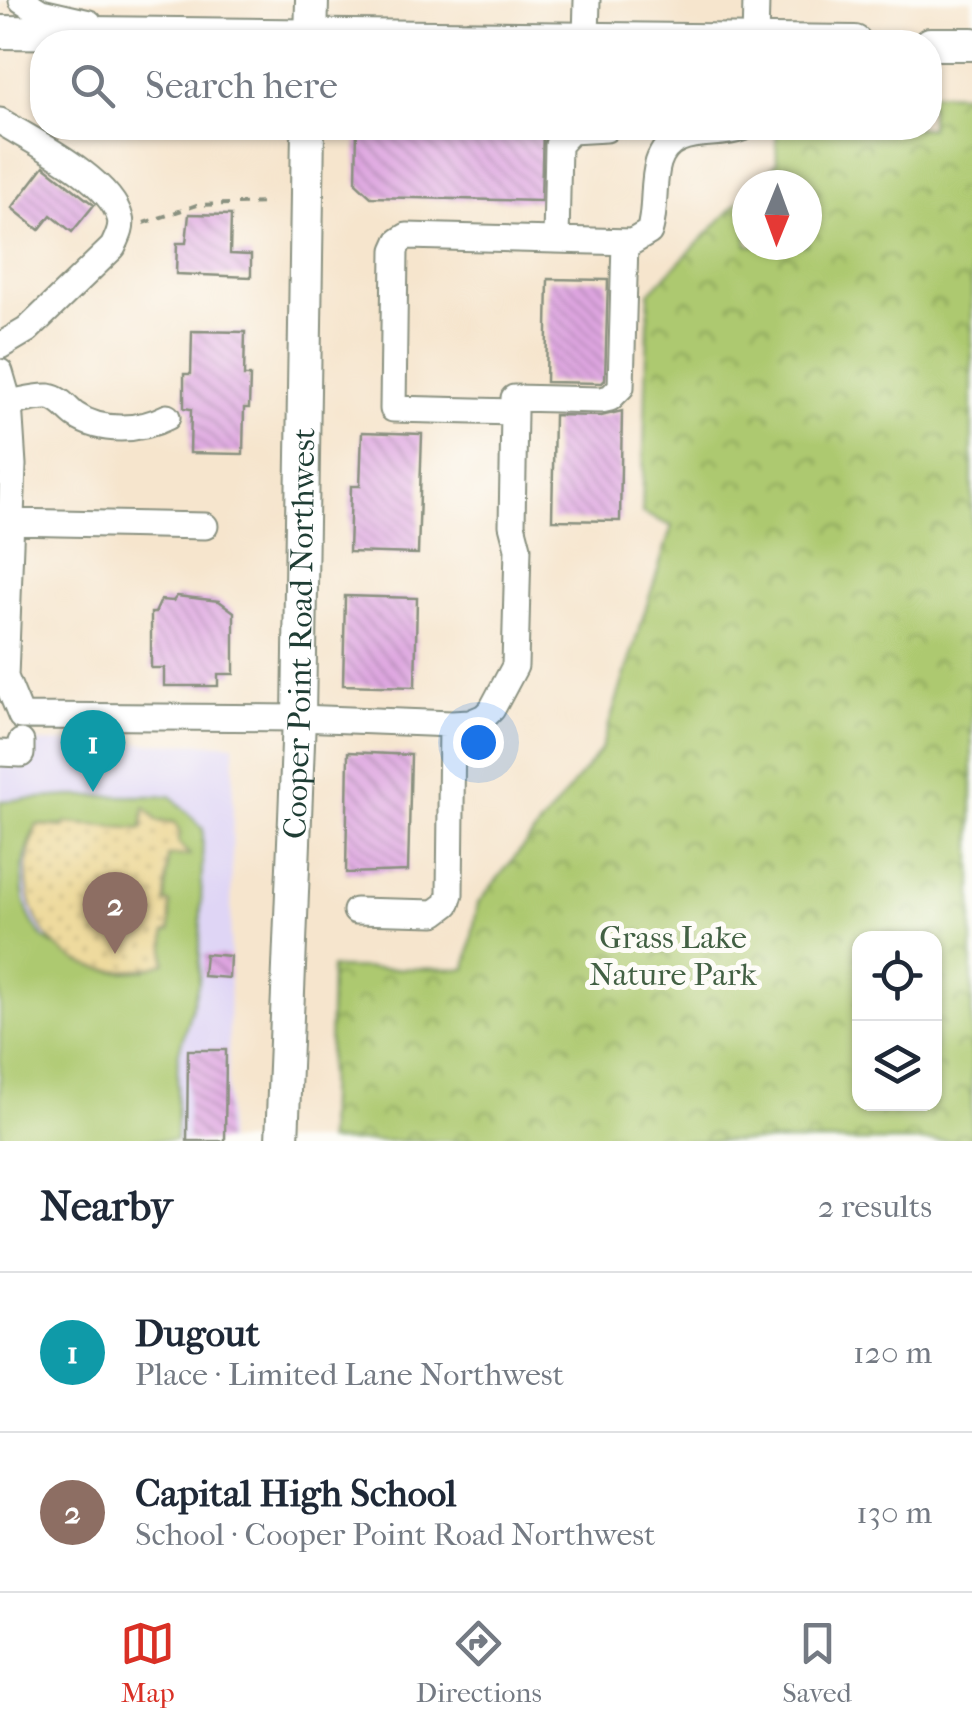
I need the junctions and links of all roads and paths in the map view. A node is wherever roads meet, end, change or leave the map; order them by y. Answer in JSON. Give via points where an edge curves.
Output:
{"nodes":[{"id":1,"x":22,"y":0,"type":"edge"},
{"id":2,"x":312,"y":0,"type":"edge"},
{"id":3,"x":587,"y":0,"type":"edge"},
{"id":4,"x":756,"y":0,"type":"edge"},
{"id":5,"x":122,"y":30,"type":"edge"},
{"id":6,"x":311,"y":30,"type":"edge"},
{"id":7,"x":586,"y":30,"type":"edge"},
{"id":8,"x":755,"y":30,"type":"edge"},
{"id":9,"x":0,"y":32,"type":"edge"},
{"id":10,"x":30,"y":33,"type":"edge"},
{"id":11,"x":942,"y":44,"type":"edge"},
{"id":12,"x":972,"y":44,"type":"edge"},
{"id":13,"x":5,"y":133,"type":"edge"},
{"id":14,"x":308,"y":140,"type":"edge"},
{"id":15,"x":563,"y":140,"type":"edge"},
{"id":16,"x":677,"y":140,"type":"edge"},
{"id":17,"x":270,"y":203,"type":"dead end"},
{"id":18,"x":121,"y":230,"type":"junction"},
{"id":19,"x":556,"y":240,"type":"junction"},
{"id":20,"x":625,"y":242,"type":"junction"},
{"id":21,"x":0,"y":346,"type":"edge"},
{"id":22,"x":0,"y":372,"type":"edge"},
{"id":23,"x":514,"y":398,"type":"dead end"},
{"id":24,"x":9,"y":403,"type":"junction"},
{"id":25,"x":167,"y":417,"type":"dead end"},
{"id":26,"x":8,"y":506,"type":"edge"},
{"id":27,"x":205,"y":526,"type":"dead end"},
{"id":28,"x":5,"y":553,"type":"edge"},
{"id":29,"x":299,"y":718,"type":"junction"},
{"id":30,"x":452,"y":724,"type":"junction"},
{"id":31,"x":10,"y":732,"type":"edge"},
{"id":32,"x":356,"y":911,"type":"dead end"},
{"id":33,"x":282,"y":1141,"type":"edge"}],
"edges":[{"from":1,"to":5,"type":"street","via":[[64,19]]},
{"from":2,"to":6,"type":"main road"},
{"from":3,"to":7,"type":"street"},
{"from":4,"to":8,"type":"street"},
{"from":9,"to":10,"type":"main road"},
{"from":11,"to":12,"type":"main road"},
{"from":13,"to":18,"type":"street","via":[[70,162],[115,208]]},
{"from":14,"to":29,"type":"main road","name":"Cooper Point Road Northwest"},
{"from":15,"to":19,"type":"street"},
{"from":16,"to":20,"type":"street","via":[[661,152],[649,232]]},
{"from":17,"to":18,"type":"path","via":[[196,205]]},
{"from":18,"to":21,"type":"street","via":[[112,247],[37,320]]},
{"from":19,"to":20,"type":"street"},
{"from":19,"to":30,"type":"street","via":[[407,236],[395,250],[393,409],[514,412],[514,666],[492,709]]},
{"from":20,"to":23,"type":"street","via":[[621,387],[600,400]]},
{"from":22,"to":24,"type":"street"},
{"from":24,"to":25,"type":"street","via":[[50,397],[80,418],[112,428]]},
{"from":24,"to":26,"type":"street"},
{"from":26,"to":27,"type":"street"},
{"from":26,"to":28,"type":"street"},
{"from":28,"to":31,"type":"street"},
{"from":29,"to":30,"type":"street"},
{"from":29,"to":31,"type":"street"},
{"from":29,"to":33,"type":"main road","name":"Cooper Point Road Northwest"},
{"from":30,"to":32,"type":"street","via":[[447,904],[435,913]]}]}
